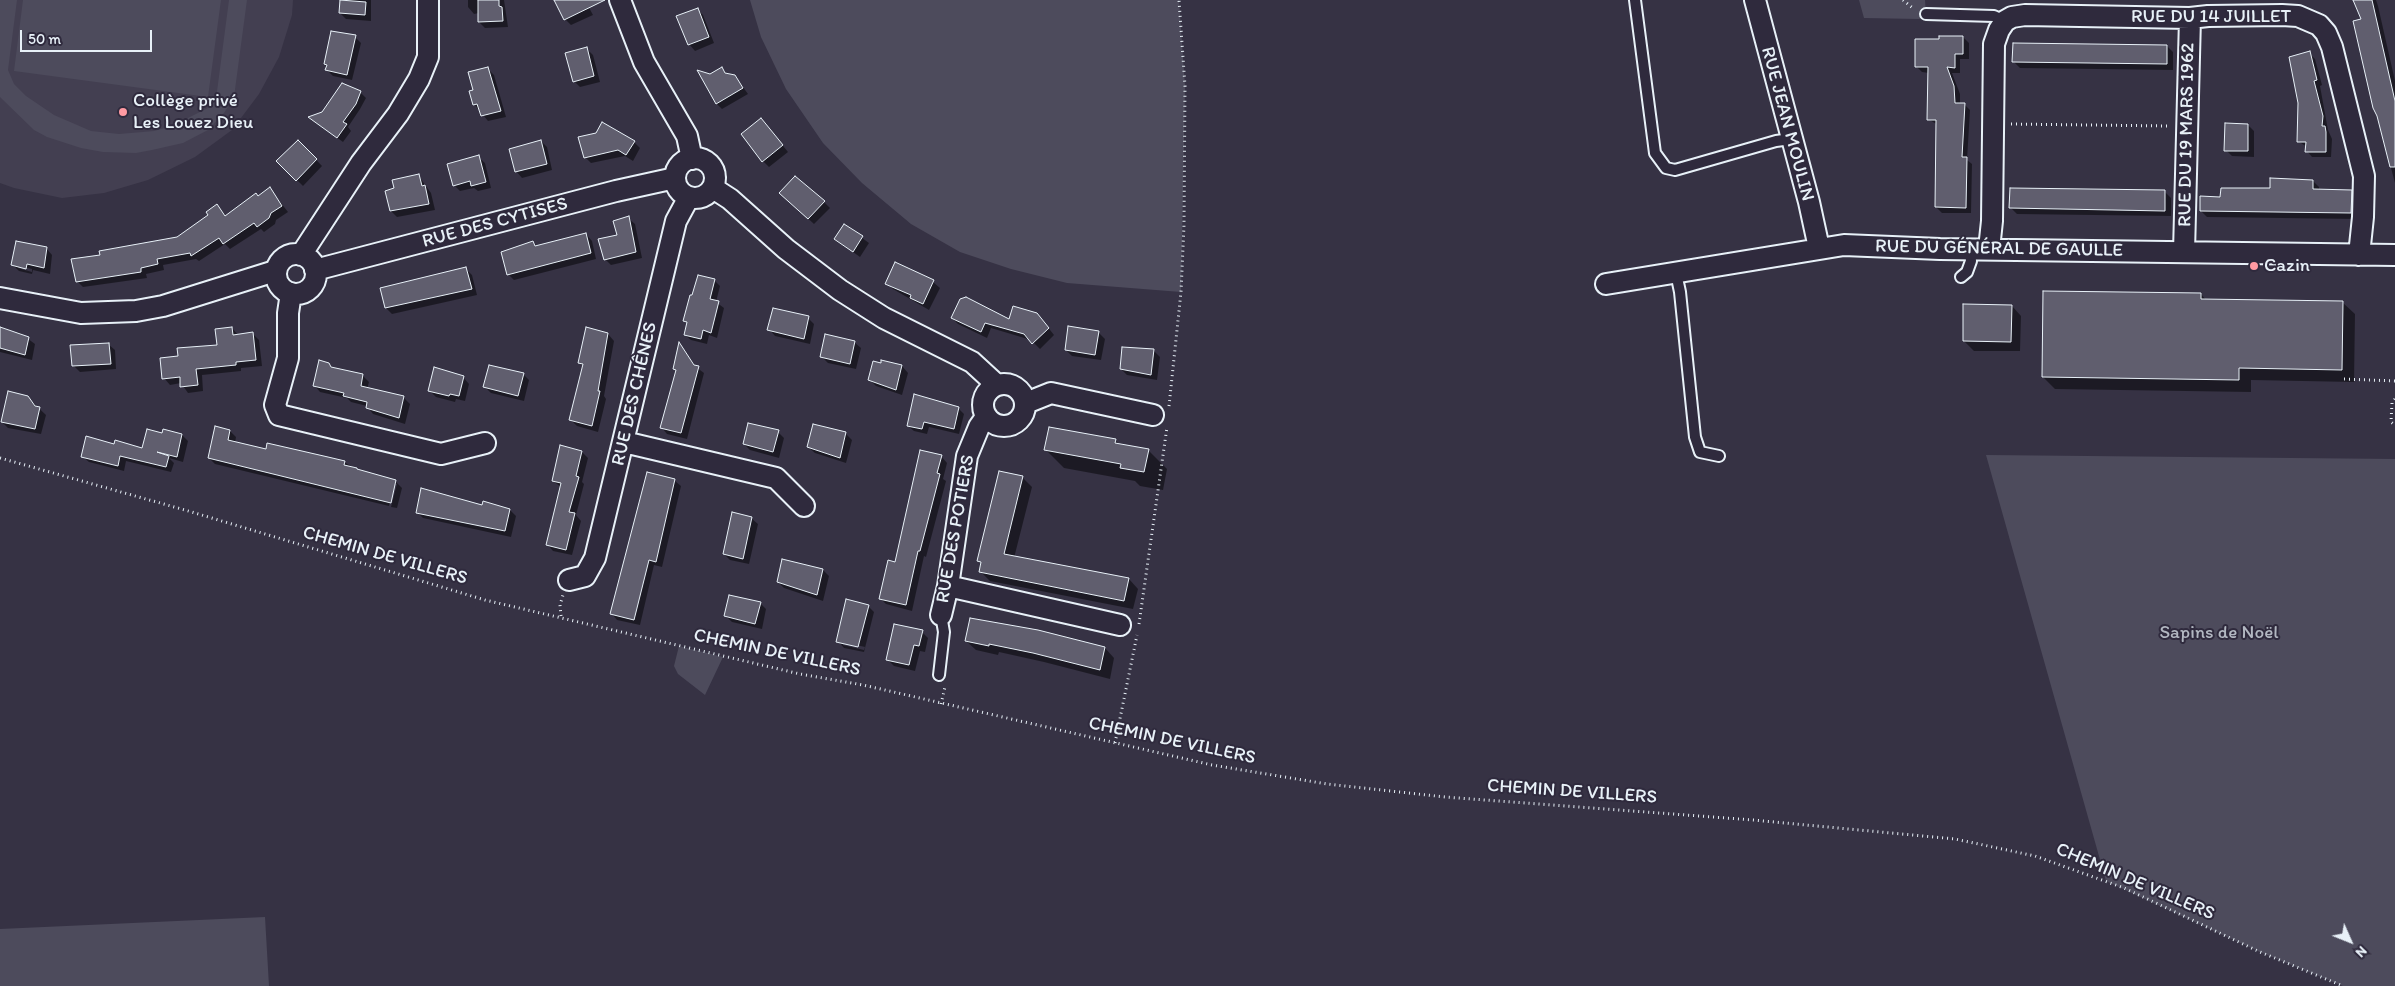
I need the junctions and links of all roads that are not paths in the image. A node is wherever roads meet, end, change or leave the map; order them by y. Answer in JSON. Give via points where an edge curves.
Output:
{"nodes":[{"id":1,"x":428,"y":0,"type":"edge"},
{"id":2,"x":620,"y":0,"type":"edge"},
{"id":3,"x":1635,"y":0,"type":"edge"},
{"id":4,"x":1755,"y":0,"type":"edge"},
{"id":5,"x":1926,"y":14,"type":"dead end"},
{"id":6,"x":2190,"y":18,"type":"junction"},
{"id":7,"x":2006,"y":21,"type":"junction"},
{"id":8,"x":1791,"y":139,"type":"junction"},
{"id":9,"x":692,"y":159,"type":"junction"},
{"id":10,"x":675,"y":178,"type":"junction"},
{"id":11,"x":713,"y":188,"type":"junction"},
{"id":12,"x":689,"y":197,"type":"junction"},
{"id":13,"x":1819,"y":248,"type":"junction"},
{"id":14,"x":1980,"y":249,"type":"junction"},
{"id":15,"x":2184,"y":252,"type":"junction"},
{"id":16,"x":301,"y":255,"type":"junction"},
{"id":17,"x":2359,"y":255,"type":"junction"},
{"id":18,"x":2395,"y":255,"type":"edge"},
{"id":19,"x":315,"y":270,"type":"junction"},
{"id":20,"x":275,"y":271,"type":"junction"},
{"id":21,"x":1676,"y":273,"type":"junction"},
{"id":22,"x":1961,"y":277,"type":"dead end"},
{"id":23,"x":1606,"y":284,"type":"dead end"},
{"id":24,"x":291,"y":293,"type":"junction"},
{"id":25,"x":0,"y":298,"type":"edge"},
{"id":26,"x":997,"y":385,"type":"junction"},
{"id":27,"x":1026,"y":403,"type":"junction"},
{"id":28,"x":1164,"y":414,"type":"road end"},
{"id":29,"x":986,"y":417,"type":"junction"},
{"id":30,"x":624,"y":442,"type":"junction"},
{"id":31,"x":485,"y":443,"type":"dead end"},
{"id":32,"x":1719,"y":456,"type":"dead end"},
{"id":33,"x":804,"y":506,"type":"dead end"},
{"id":34,"x":569,"y":580,"type":"dead end"},
{"id":35,"x":948,"y":586,"type":"junction"},
{"id":36,"x":941,"y":615,"type":"joint"},
{"id":37,"x":1120,"y":625,"type":"dead end"},
{"id":38,"x":939,"y":675,"type":"dead end"}],
"edges":[{"from":1,"to":16,"type":"street","via":[[428,56],[419,79]]},
{"from":2,"to":9,"type":"street","via":[[644,62],[688,136]]},
{"from":3,"to":8,"type":"lane","via":[[1655,153],[1666,168],[1675,170]]},
{"from":4,"to":8,"type":"street","name":"RUE JEAN MOULIN"},
{"from":5,"to":7,"type":"lane","via":[[1994,16]]},
{"from":6,"to":7,"type":"street","name":"RUE DU 14 JUILLET","via":[[2025,15]]},
{"from":6,"to":15,"type":"street","name":"RUE DU 19 MARS 1962"},
{"from":6,"to":17,"type":"street","name":"RUE DU 14 JUILLET","via":[[2298,16],[2319,25],[2326,33],[2337,63],[2364,176]]},
{"from":7,"to":14,"type":"street","via":[[1994,44],[1992,221]]},
{"from":8,"to":13,"type":"street","name":"RUE JEAN MOULIN"},
{"from":9,"to":10,"type":"street","via":[[680,165]]},
{"from":9,"to":11,"type":"street","via":[[706,161],[712,167],[715,174]]},
{"from":10,"to":12,"type":"street","via":[[681,192]]},
{"from":10,"to":19,"type":"street","name":"RUE DES CYTISES"},
{"from":11,"to":12,"type":"street","via":[[702,197]]},
{"from":11,"to":26,"type":"street","via":[[840,290],[884,318],[972,362]]},
{"from":12,"to":30,"type":"street","name":"RUE DES CHÊNES","via":[[676,221]]},
{"from":13,"to":14,"type":"street","name":"RUE DU GÉNÉRAL DE GAULLE","via":[[1844,245]]},
{"from":13,"to":21,"type":"street","name":"RUE DU GÉNÉRAL DE GAULLE"},
{"from":14,"to":15,"type":"street","name":"RUE DU GÉNÉRAL DE GAULLE"},
{"from":14,"to":22,"type":"lane"},
{"from":15,"to":17,"type":"street","name":"RUE DU GÉNÉRAL DE GAULLE"},
{"from":16,"to":19,"type":"street","via":[[312,263]]},
{"from":16,"to":20,"type":"street","via":[[290,255]]},
{"from":17,"to":18,"type":"street","name":"RUE DU GÉNÉRAL DE GAULLE"},
{"from":19,"to":24,"type":"street","via":[[307,290]]},
{"from":20,"to":24,"type":"street","via":[[282,288]]},
{"from":20,"to":25,"type":"street","via":[[136,311],[81,313]]},
{"from":21,"to":23,"type":"street","name":"RUE DU GÉNÉRAL DE GAULLE"},
{"from":21,"to":32,"type":"lane","via":[[1695,437],[1700,452]]},
{"from":24,"to":31,"type":"street","via":[[288,358],[275,405],[278,415],[441,454]]},
{"from":26,"to":27,"type":"street","via":[[1016,387]]},
{"from":26,"to":29,"type":"street","via":[[984,398]]},
{"from":27,"to":28,"type":"street","via":[[1051,393]]},
{"from":27,"to":29,"type":"street","via":[[1025,413],[1012,425],[994,424]]},
{"from":29,"to":35,"type":"street","name":"RUE DES POTIERS","via":[[967,456]]},
{"from":30,"to":33,"type":"street","via":[[776,478]]},
{"from":30,"to":34,"type":"street","name":"RUE DES CHÊNES","via":[[595,558],[585,576]]},
{"from":35,"to":36,"type":"street","name":"RUE DES POTIERS"},
{"from":35,"to":37,"type":"street"},
{"from":36,"to":38,"type":"lane","via":[[944,632]]}]}
